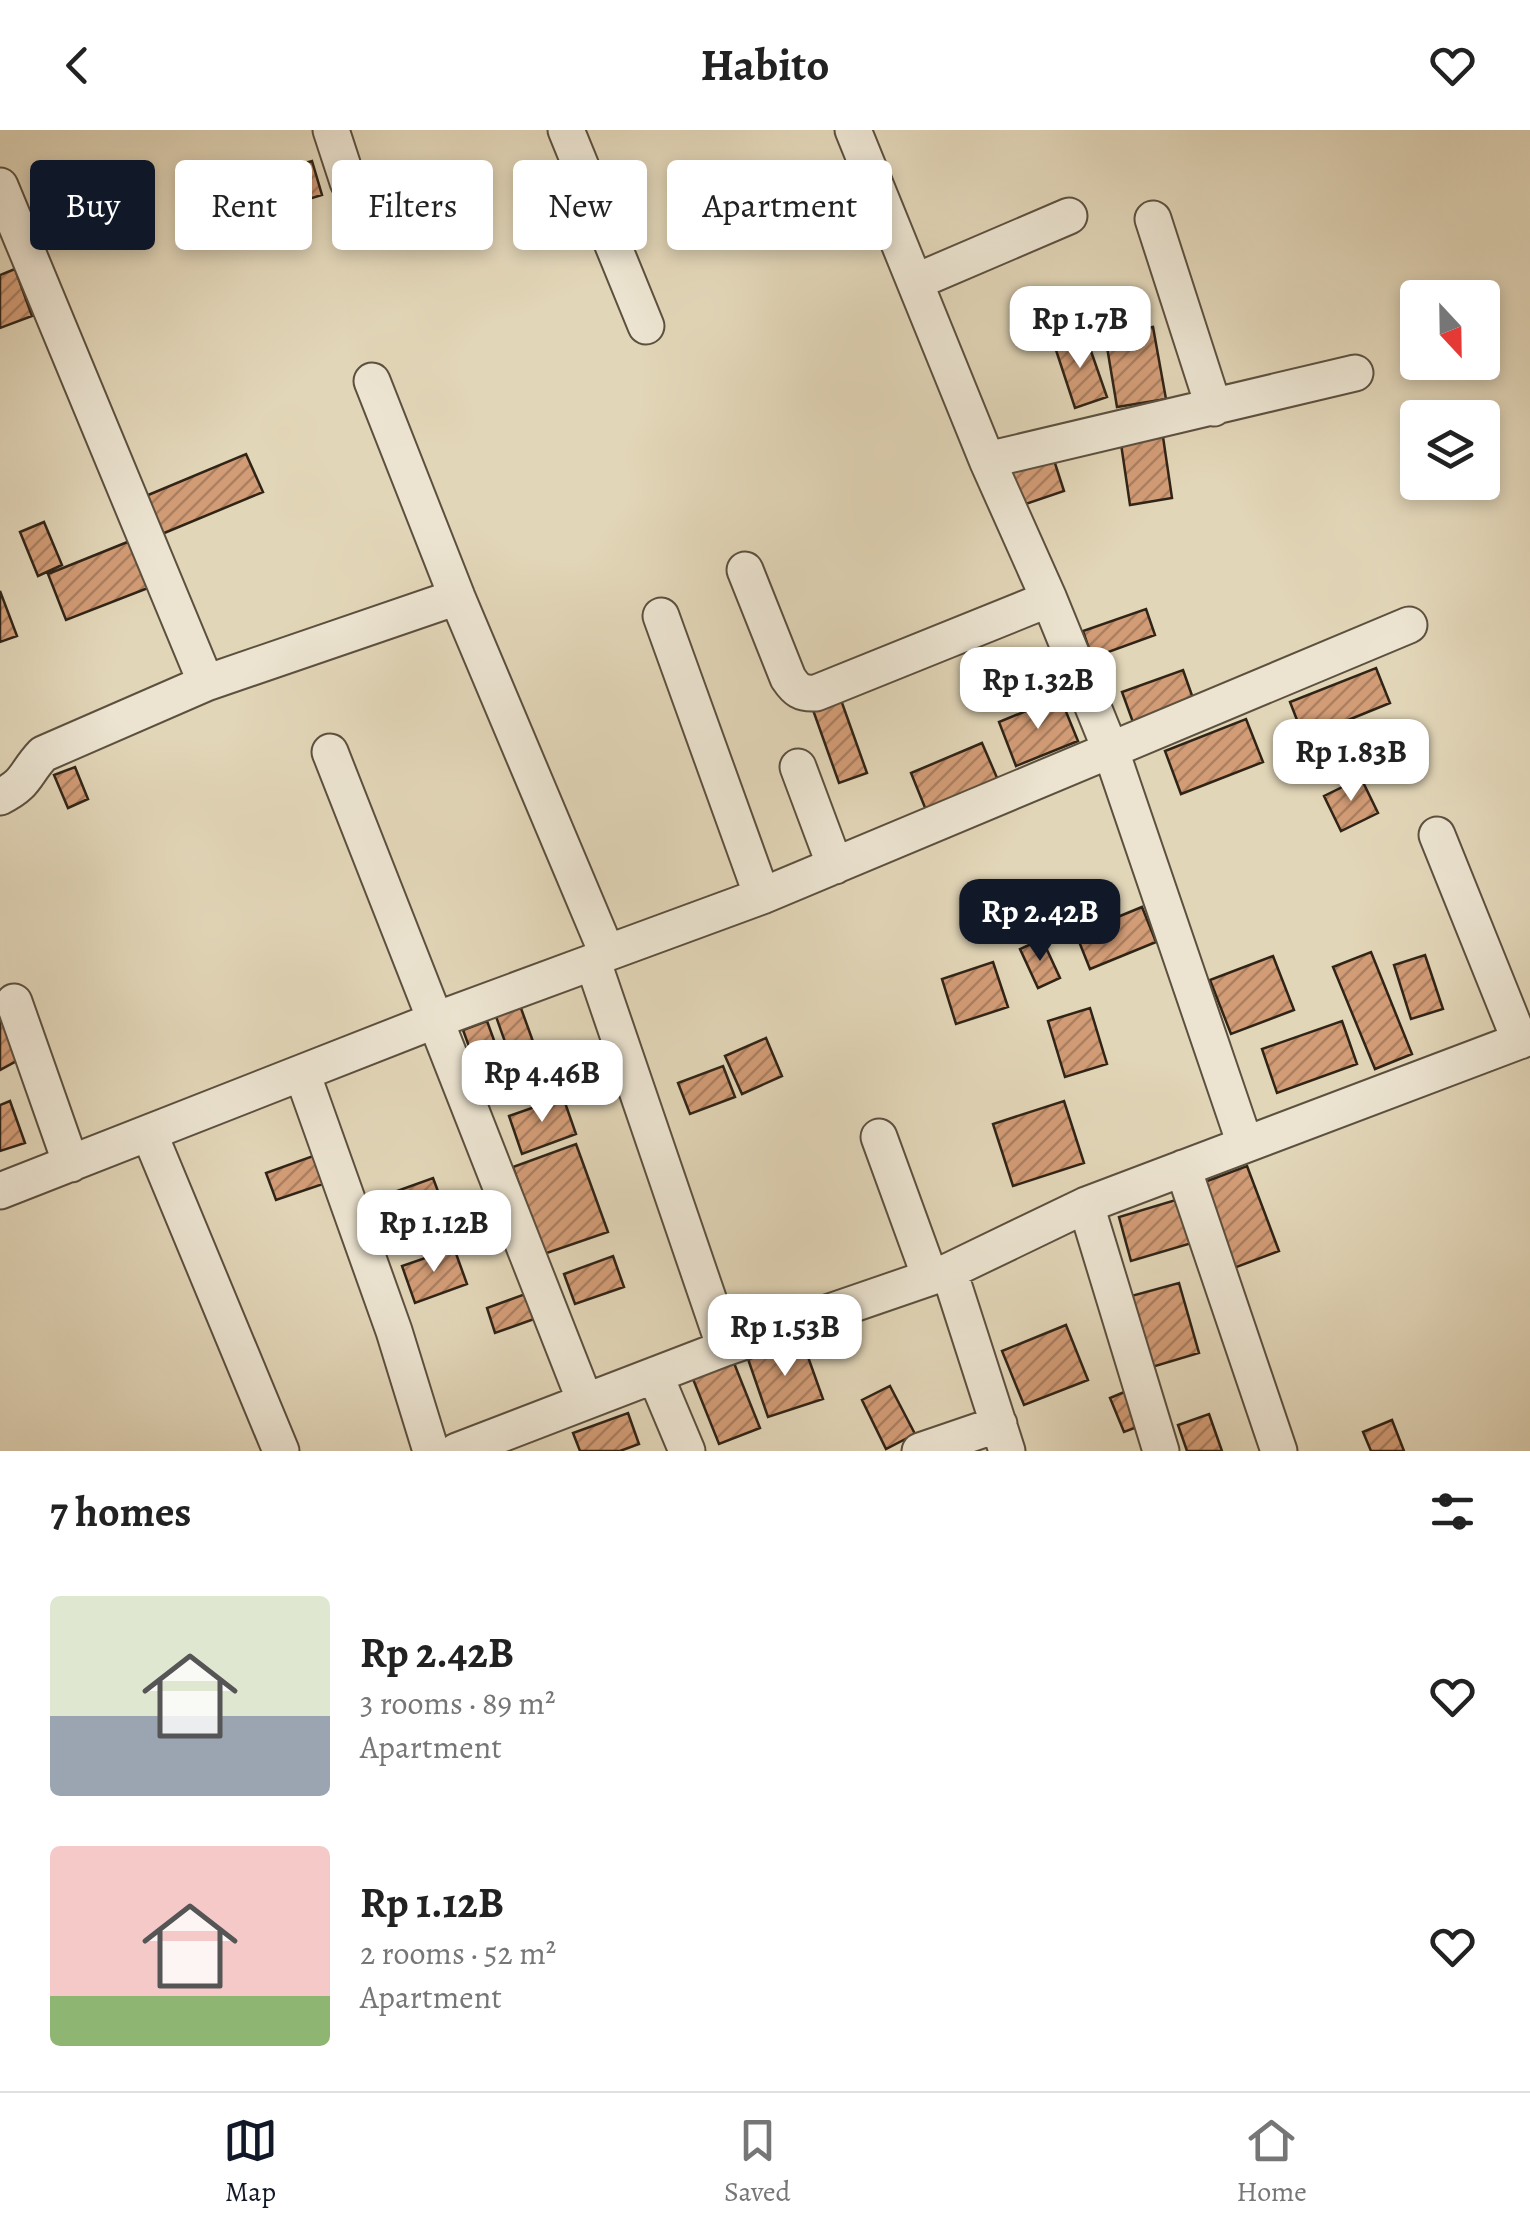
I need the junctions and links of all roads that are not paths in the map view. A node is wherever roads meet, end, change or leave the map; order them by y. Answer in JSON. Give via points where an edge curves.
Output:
{"nodes":[{"id":1,"x":330,"y":130,"type":"edge"},
{"id":2,"x":566,"y":130,"type":"edge"},
{"id":3,"x":862,"y":133,"type":"edge"},
{"id":4,"x":340,"y":160,"type":"edge"},
{"id":5,"x":0,"y":186,"type":"edge"},
{"id":6,"x":1068,"y":216,"type":"dead end"},
{"id":7,"x":1153,"y":219,"type":"dead end"},
{"id":8,"x":915,"y":282,"type":"junction"},
{"id":9,"x":646,"y":326,"type":"dead end"},
{"id":10,"x":1355,"y":373,"type":"dead end"},
{"id":11,"x":372,"y":381,"type":"dead end"},
{"id":12,"x":1214,"y":408,"type":"junction"},
{"id":13,"x":986,"y":460,"type":"junction"},
{"id":14,"x":745,"y":570,"type":"dead end"},
{"id":15,"x":457,"y":597,"type":"junction"},
{"id":16,"x":1049,"y":598,"type":"junction"},
{"id":17,"x":662,"y":616,"type":"dead end"},
{"id":18,"x":1409,"y":624,"type":"dead end"},
{"id":19,"x":206,"y":684,"type":"junction"},
{"id":20,"x":1111,"y":751,"type":"junction"},
{"id":21,"x":330,"y":752,"type":"dead end"},
{"id":22,"x":798,"y":767,"type":"dead end"},
{"id":23,"x":0,"y":797,"type":"edge"},
{"id":24,"x":1437,"y":836,"type":"dead end"},
{"id":25,"x":835,"y":866,"type":"junction"},
{"id":26,"x":762,"y":896,"type":"junction"},
{"id":27,"x":600,"y":958,"type":"junction"},
{"id":28,"x":14,"y":1002,"type":"dead end"},
{"id":29,"x":436,"y":1020,"type":"junction"},
{"id":30,"x":1525,"y":1039,"type":"edge"},
{"id":31,"x":302,"y":1072,"type":"junction"},
{"id":32,"x":149,"y":1133,"type":"junction"},
{"id":33,"x":878,"y":1137,"type":"dead end"},
{"id":34,"x":1245,"y":1144,"type":"junction"},
{"id":35,"x":71,"y":1164,"type":"junction"},
{"id":36,"x":1182,"y":1168,"type":"junction"},
{"id":37,"x":0,"y":1191,"type":"edge"},
{"id":38,"x":1086,"y":1205,"type":"junction"},
{"id":39,"x":940,"y":1274,"type":"junction"},
{"id":40,"x":725,"y":1348,"type":"junction"},
{"id":41,"x":655,"y":1375,"type":"junction"},
{"id":42,"x":585,"y":1401,"type":"junction"},
{"id":43,"x":1003,"y":1437,"type":"edge"},
{"id":44,"x":280,"y":1451,"type":"edge"},
{"id":45,"x":431,"y":1451,"type":"edge"},
{"id":46,"x":458,"y":1451,"type":"edge"},
{"id":47,"x":688,"y":1451,"type":"edge"},
{"id":48,"x":920,"y":1451,"type":"edge"},
{"id":49,"x":1161,"y":1451,"type":"edge"},
{"id":50,"x":1279,"y":1451,"type":"edge"}],
"edges":[{"from":1,"to":4,"type":"street"},
{"from":2,"to":9,"type":"street"},
{"from":3,"to":8,"type":"street"},
{"from":5,"to":19,"type":"street"},
{"from":6,"to":8,"type":"street"},
{"from":7,"to":12,"type":"street"},
{"from":8,"to":13,"type":"street"},
{"from":10,"to":12,"type":"street"},
{"from":11,"to":15,"type":"street"},
{"from":12,"to":13,"type":"street"},
{"from":13,"to":16,"type":"street"},
{"from":14,"to":16,"type":"street","via":[[788,678],[806,694]]},
{"from":15,"to":19,"type":"street"},
{"from":15,"to":27,"type":"street"},
{"from":16,"to":20,"type":"street"},
{"from":17,"to":26,"type":"street"},
{"from":18,"to":20,"type":"street"},
{"from":19,"to":23,"type":"street","via":[[43,754],[27,780]]},
{"from":20,"to":25,"type":"street"},
{"from":20,"to":34,"type":"street"},
{"from":21,"to":29,"type":"street"},
{"from":22,"to":25,"type":"street"},
{"from":24,"to":30,"type":"street"},
{"from":25,"to":26,"type":"street"},
{"from":26,"to":27,"type":"street"},
{"from":27,"to":29,"type":"street"},
{"from":27,"to":40,"type":"street"},
{"from":28,"to":35,"type":"street"},
{"from":29,"to":31,"type":"street"},
{"from":29,"to":42,"type":"street"},
{"from":30,"to":34,"type":"street"},
{"from":31,"to":32,"type":"street"},
{"from":31,"to":45,"type":"street"},
{"from":32,"to":35,"type":"street"},
{"from":32,"to":44,"type":"street"},
{"from":33,"to":39,"type":"street"},
{"from":34,"to":36,"type":"street"},
{"from":35,"to":37,"type":"street"},
{"from":36,"to":38,"type":"street"},
{"from":36,"to":50,"type":"street"},
{"from":38,"to":39,"type":"street"},
{"from":38,"to":49,"type":"street"},
{"from":39,"to":40,"type":"street"},
{"from":39,"to":43,"type":"street"},
{"from":40,"to":41,"type":"street"},
{"from":41,"to":42,"type":"street"},
{"from":41,"to":47,"type":"street"},
{"from":42,"to":46,"type":"street"},
{"from":43,"to":48,"type":"street"}]}
